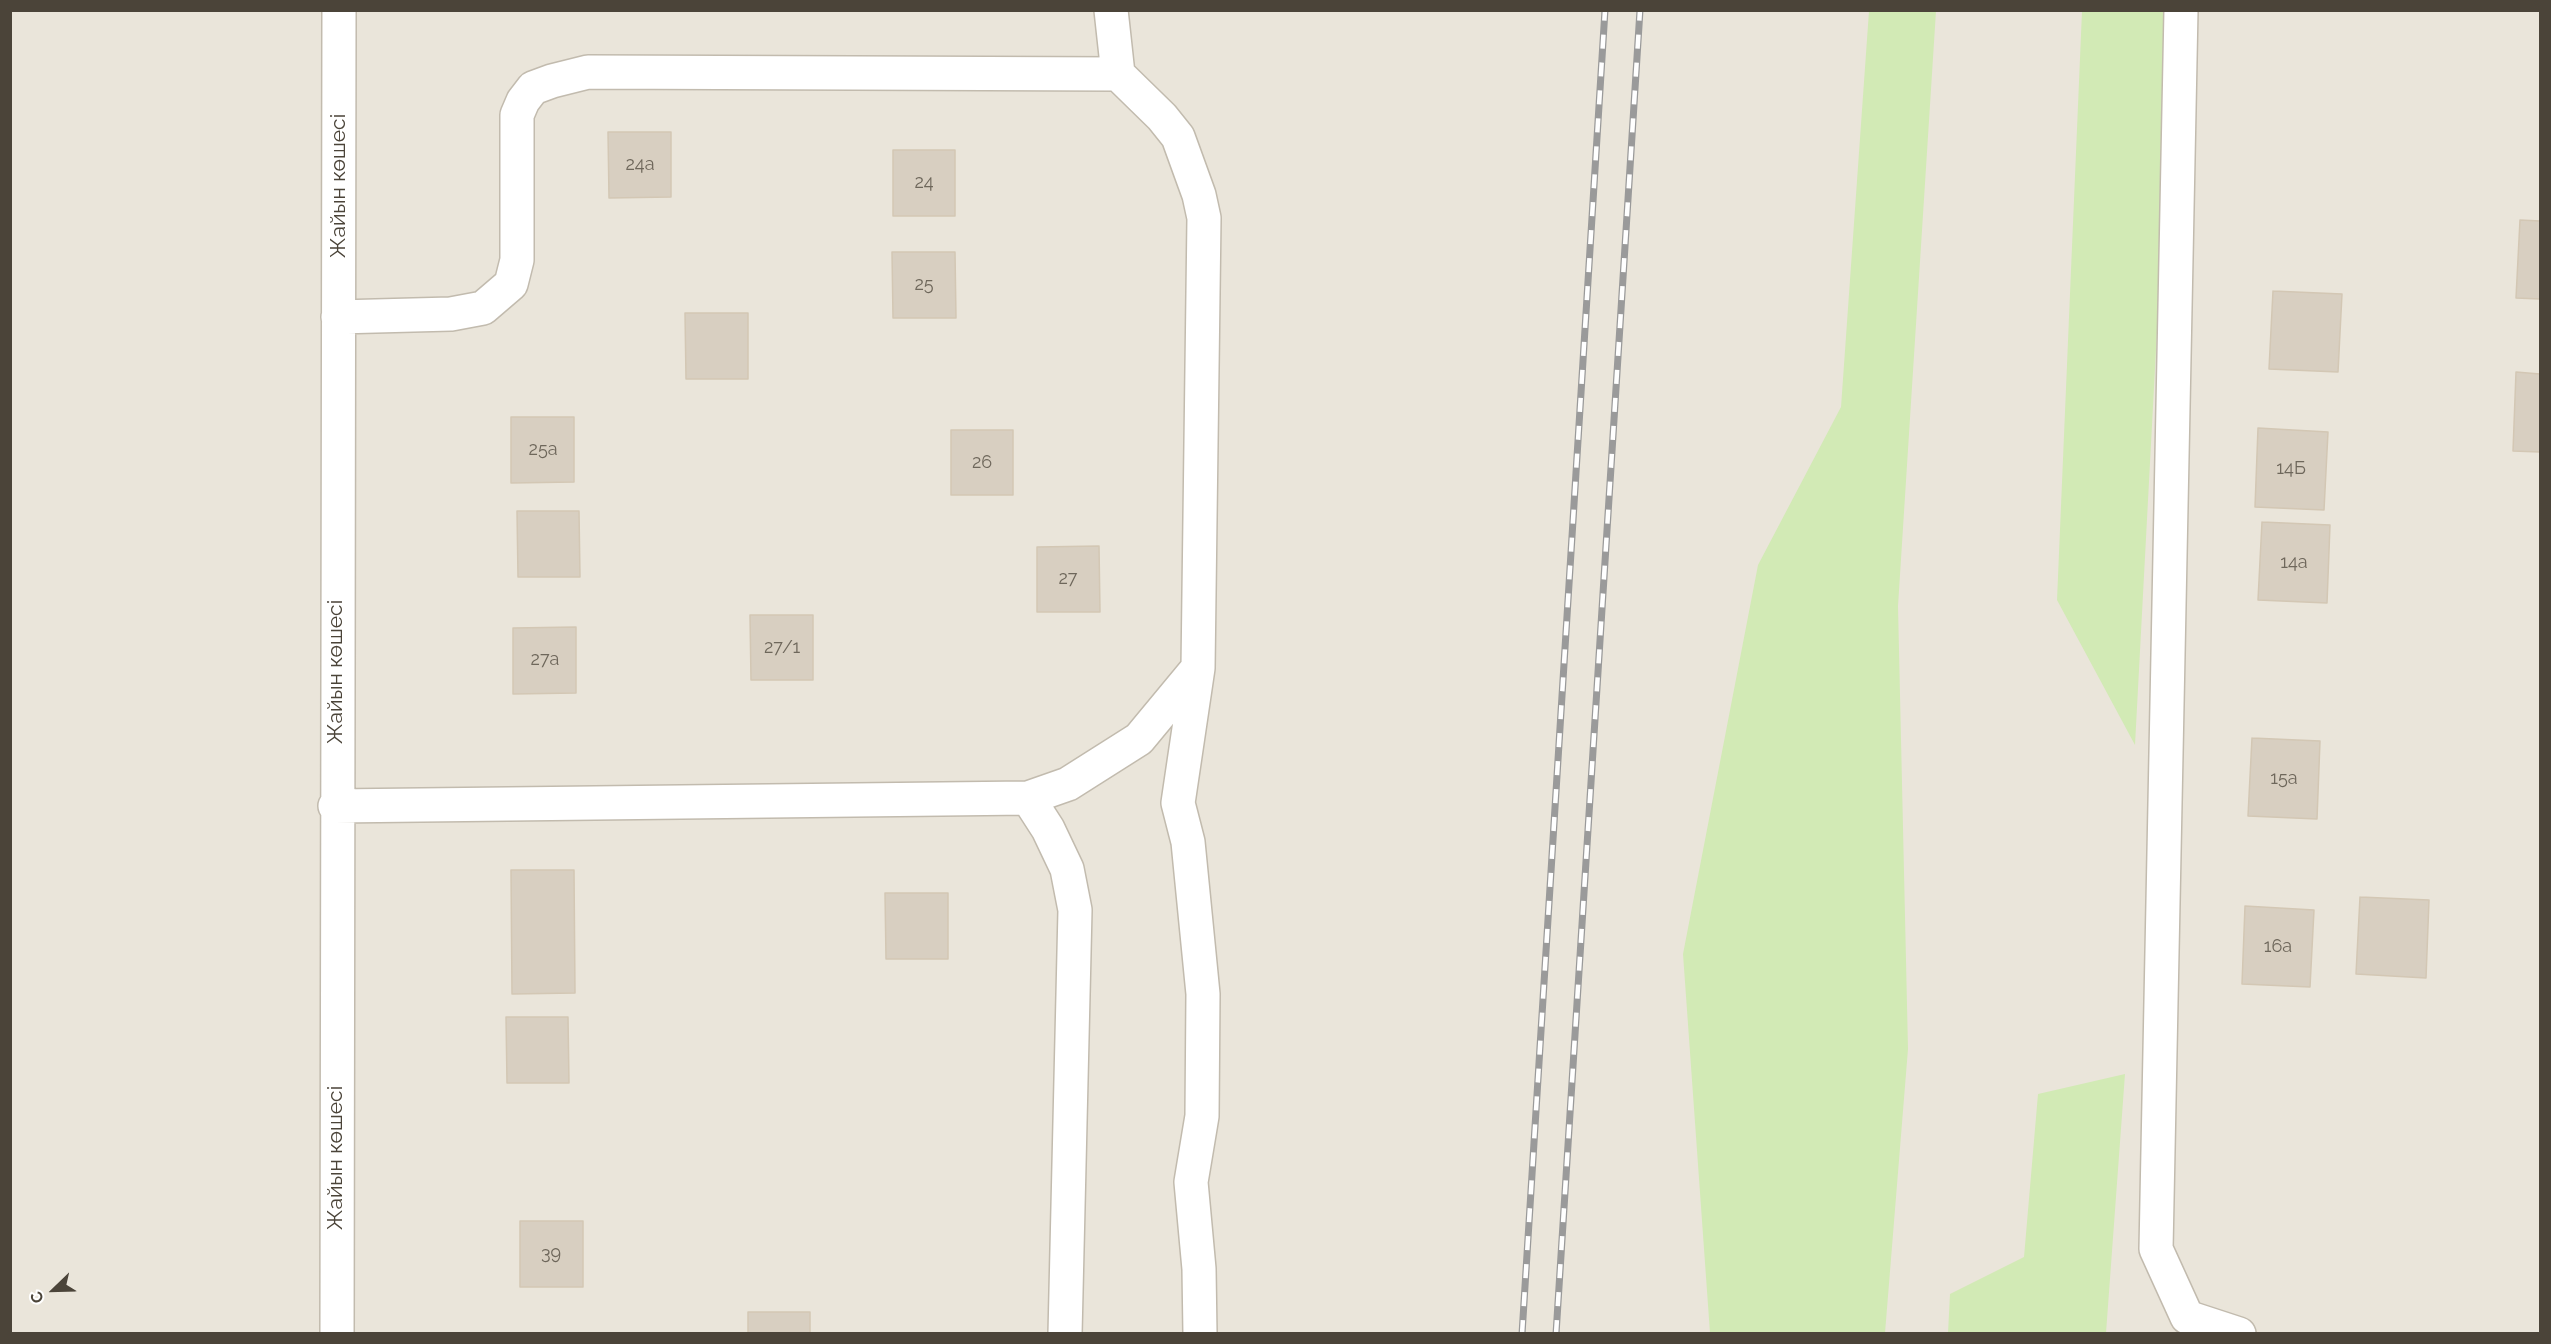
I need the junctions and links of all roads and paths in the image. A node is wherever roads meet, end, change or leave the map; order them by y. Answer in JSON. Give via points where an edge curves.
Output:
{"nodes":[{"id":1,"x":339,"y":10,"type":"edge"},
{"id":2,"x":1111,"y":10,"type":"edge"},
{"id":3,"x":2181,"y":10,"type":"edge"},
{"id":4,"x":1118,"y":74,"type":"junction"},
{"id":5,"x":338,"y":317,"type":"junction"},
{"id":6,"x":1198,"y":668,"type":"junction"},
{"id":7,"x":1028,"y":798,"type":"junction"},
{"id":8,"x":336,"y":806,"type":"junction"},
{"id":9,"x":337,"y":1334,"type":"edge"},
{"id":10,"x":1065,"y":1334,"type":"edge"},
{"id":11,"x":1200,"y":1334,"type":"edge"},
{"id":12,"x":2239,"y":1334,"type":"edge"}],
"edges":[{"from":1,"to":5,"type":"street","name":"Жайын көшесі"},
{"from":2,"to":4,"type":"street"},
{"from":3,"to":12,"type":"street","via":[[2156,1249],[2187,1317]]},
{"from":4,"to":5,"type":"street","via":[[588,72],[552,81],[533,88],[517,115],[517,260],[511,284],[483,308],[451,314]]},
{"from":4,"to":6,"type":"street","via":[[1178,137],[1204,218]]},
{"from":5,"to":8,"type":"street","name":"Жайын көшесі"},
{"from":6,"to":7,"type":"street","via":[[1139,739],[1068,784]]},
{"from":6,"to":11,"type":"street","via":[[1178,803],[1188,843],[1203,994],[1202,1116],[1191,1182]]},
{"from":7,"to":8,"type":"street"},
{"from":7,"to":10,"type":"street","via":[[1067,869],[1075,910]]},
{"from":8,"to":9,"type":"street","name":"Жайын көшесі"}]}
